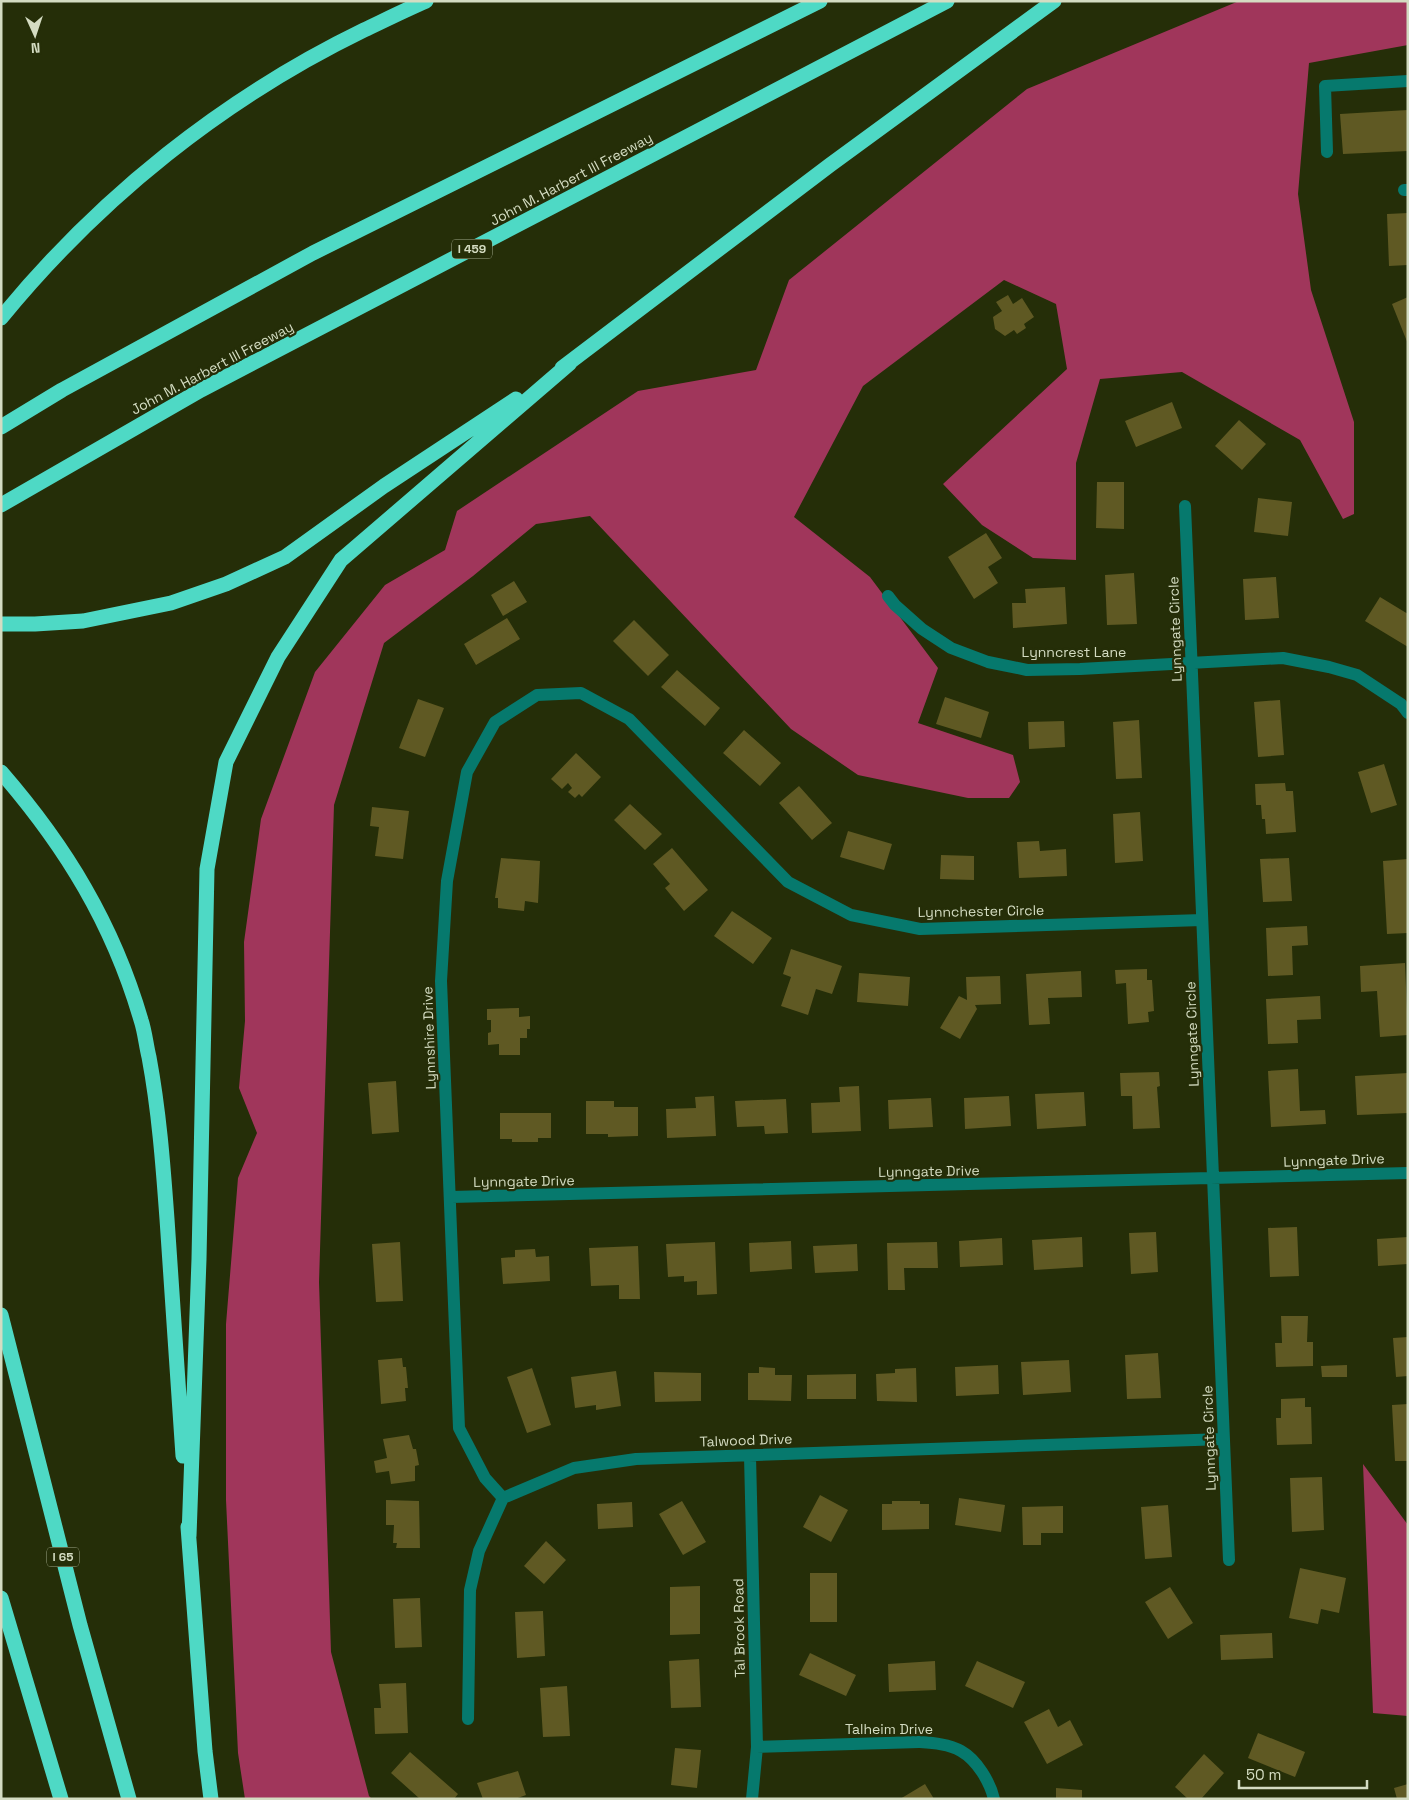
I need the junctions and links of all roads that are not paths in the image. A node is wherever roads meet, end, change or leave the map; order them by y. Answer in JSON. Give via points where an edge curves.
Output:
{"nodes":[{"id":1,"x":426,"y":1,"type":"edge"},
{"id":2,"x":820,"y":1,"type":"edge"},
{"id":3,"x":947,"y":1,"type":"edge"},
{"id":4,"x":1054,"y":1,"type":"edge"},
{"id":5,"x":1408,"y":81,"type":"edge"},
{"id":6,"x":1327,"y":152,"type":"dead end"},
{"id":7,"x":1,"y":318,"type":"edge"},
{"id":8,"x":570,"y":363,"type":"junction"},
{"id":9,"x":1,"y":426,"type":"edge"},
{"id":10,"x":1,"y":505,"type":"edge"},
{"id":11,"x":1185,"y":506,"type":"dead end"},
{"id":12,"x":888,"y":596,"type":"dead end"},
{"id":13,"x":1,"y":624,"type":"edge"},
{"id":14,"x":1192,"y":664,"type":"junction"},
{"id":15,"x":1408,"y":713,"type":"edge"},
{"id":16,"x":629,"y":719,"type":"joint"},
{"id":17,"x":1,"y":772,"type":"edge"},
{"id":18,"x":1202,"y":920,"type":"junction"},
{"id":19,"x":1408,"y":1173,"type":"edge"},
{"id":20,"x":1213,"y":1179,"type":"junction"},
{"id":21,"x":450,"y":1197,"type":"junction"},
{"id":22,"x":1,"y":1315,"type":"edge"},
{"id":23,"x":1224,"y":1439,"type":"junction"},
{"id":24,"x":750,"y":1456,"type":"junction"},
{"id":25,"x":503,"y":1498,"type":"junction"},
{"id":26,"x":189,"y":1536,"type":"junction"},
{"id":27,"x":1229,"y":1560,"type":"dead end"},
{"id":28,"x":1,"y":1598,"type":"edge"},
{"id":29,"x":468,"y":1719,"type":"dead end"},
{"id":30,"x":757,"y":1747,"type":"junction"},
{"id":31,"x":60,"y":1799,"type":"edge"},
{"id":32,"x":129,"y":1799,"type":"edge"},
{"id":33,"x":211,"y":1799,"type":"edge"},
{"id":34,"x":752,"y":1799,"type":"edge"},
{"id":35,"x":994,"y":1799,"type":"edge"}],
"edges":[{"from":1,"to":7,"type":"highway","via":[[319,52],[218,115],[144,173],[72,238]]},
{"from":2,"to":9,"type":"highway","via":[[312,253]]},
{"from":3,"to":10,"type":"highway","name":"John M. Harbert III Freeway","number":"I 459","via":[[201,390]]},
{"from":4,"to":8,"type":"highway","via":[[822,171]]},
{"from":5,"to":6,"type":"street","via":[[1325,86]]},
{"from":8,"to":13,"type":"highway","via":[[392,481],[285,557],[226,584],[171,603],[83,620]]},
{"from":8,"to":26,"type":"highway","via":[[341,560],[278,657],[226,762],[207,869],[199,1259]]},
{"from":11,"to":14,"type":"street","name":"Lynngate Circle"},
{"from":12,"to":14,"type":"street","name":"Lynncrest Lane","via":[[922,629],[951,648],[988,662],[1027,670]]},
{"from":14,"to":15,"type":"street","name":"Lynncrest Lane","via":[[1283,658],[1329,667],[1357,675]]},
{"from":14,"to":18,"type":"street","name":"Lynngate Circle"},
{"from":16,"to":18,"type":"street","name":"Lynnchester Circle","via":[[788,882],[850,916],[920,930]]},
{"from":16,"to":21,"type":"street","name":"Lynnshire Drive","via":[[581,693],[537,695],[495,722],[467,772],[447,881],[441,981]]},
{"from":17,"to":26,"type":"highway","via":[[56,841],[83,883],[106,928],[142,1022],[157,1098]]},
{"from":18,"to":20,"type":"street","name":"Lynngate Circle"},
{"from":19,"to":20,"type":"street","name":"Lynngate Drive"},
{"from":20,"to":21,"type":"street","name":"Lynngate Drive"},
{"from":20,"to":23,"type":"street","name":"Lynngate Circle"},
{"from":21,"to":25,"type":"street","name":"Lynnshire Drive","via":[[459,1428],[485,1478]]},
{"from":22,"to":32,"type":"highway","number":"I 65","via":[[80,1625]]},
{"from":23,"to":24,"type":"street","name":"Talwood Drive"},
{"from":23,"to":27,"type":"street","name":"Lynngate Circle"},
{"from":24,"to":25,"type":"street","name":"Talwood Drive","via":[[636,1459],[574,1468]]},
{"from":24,"to":30,"type":"street","name":"Tal Brook Road"},
{"from":25,"to":29,"type":"street","via":[[479,1551],[470,1590]]},
{"from":26,"to":33,"type":"highway"},
{"from":28,"to":31,"type":"highway"},
{"from":30,"to":34,"type":"street","name":"Tal Brook Road"},
{"from":30,"to":35,"type":"street","name":"Talheim Drive","via":[[919,1742],[942,1745],[962,1752],[978,1766],[992,1789]]}]}
